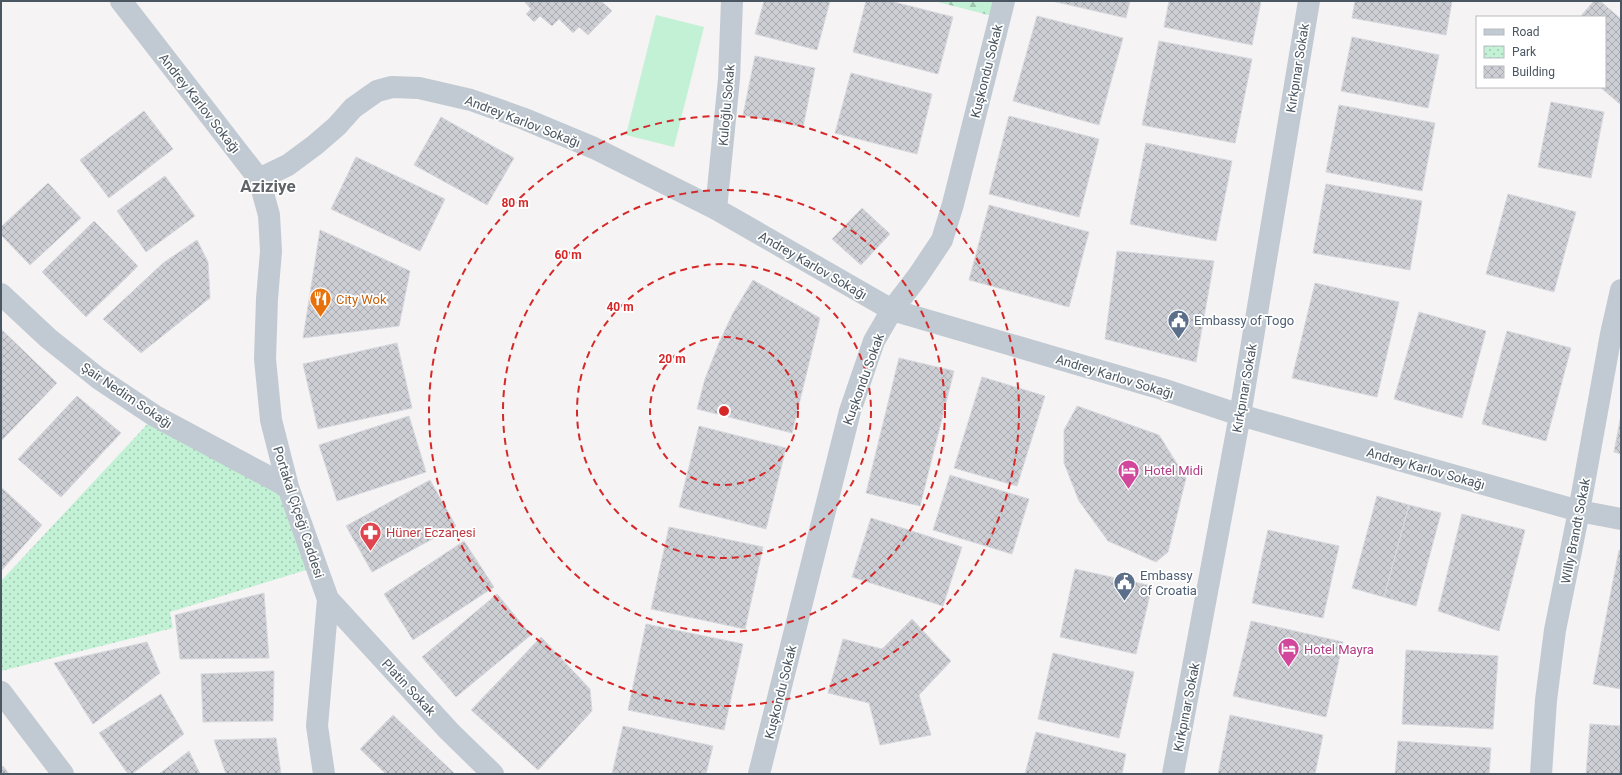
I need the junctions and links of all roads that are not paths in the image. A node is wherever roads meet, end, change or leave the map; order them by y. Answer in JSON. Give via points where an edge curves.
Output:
{"nodes":[{"id":1,"x":121,"y":1,"type":"edge"},
{"id":2,"x":732,"y":1,"type":"edge"},
{"id":3,"x":1004,"y":1,"type":"edge"},
{"id":4,"x":1309,"y":1,"type":"edge"},
{"id":5,"x":259,"y":179,"type":"junction"},
{"id":6,"x":716,"y":209,"type":"junction"},
{"id":7,"x":1621,"y":290,"type":"edge"},
{"id":8,"x":1,"y":294,"type":"edge"},
{"id":9,"x":892,"y":310,"type":"junction"},
{"id":10,"x":1240,"y":415,"type":"junction"},
{"id":11,"x":288,"y":486,"type":"junction"},
{"id":12,"x":1579,"y":511,"type":"junction"},
{"id":13,"x":1621,"y":519,"type":"edge"},
{"id":14,"x":328,"y":599,"type":"junction"},
{"id":15,"x":1,"y":692,"type":"edge"},
{"id":16,"x":326,"y":772,"type":"edge"},
{"id":17,"x":62,"y":774,"type":"edge"},
{"id":18,"x":493,"y":774,"type":"edge"},
{"id":19,"x":759,"y":774,"type":"edge"},
{"id":20,"x":1173,"y":774,"type":"edge"},
{"id":21,"x":1541,"y":774,"type":"edge"}],
"edges":[{"from":1,"to":5,"type":"street","name":"Andrey Karlov Sokağı"},
{"from":2,"to":6,"type":"street","name":"Kuloğlu Sokak","via":[[729,79]]},
{"from":3,"to":9,"type":"street","name":"Kuşkondu Sokak","via":[[942,240]]},
{"from":4,"to":10,"type":"street","name":"Kırkpınar Sokak"},
{"from":5,"to":6,"type":"street","name":"Andrey Karlov Sokağı","via":[[288,165],[315,145],[353,108],[377,91],[392,87],[419,88],[471,100],[522,118],[594,148]]},
{"from":5,"to":11,"type":"street","name":"Portakal Çiçeği Caddesi","via":[[269,215],[271,251],[265,359],[271,420]]},
{"from":6,"to":9,"type":"street","name":"Andrey Karlov Sokağı"},
{"from":7,"to":12,"type":"street","name":"Willy Brandt Sokak"},
{"from":8,"to":11,"type":"street","name":"Şair Nedim Sokağı","via":[[48,338],[104,382],[155,416]]},
{"from":9,"to":10,"type":"street","name":"Andrey Karlov Sokağı","via":[[1162,389]]},
{"from":9,"to":19,"type":"street","name":"Kuşkondu Sokak","via":[[874,341],[850,411]]},
{"from":10,"to":12,"type":"street","name":"Andrey Karlov Sokağı"},
{"from":10,"to":20,"type":"street","name":"Kırkpınar Sokak"},
{"from":11,"to":14,"type":"street","name":"Portakal Çiçeği Caddesi"},
{"from":12,"to":13,"type":"street","name":"Andrey Karlov Sokağı"},
{"from":12,"to":21,"type":"street","name":"Willy Brandt Sokak","via":[[1555,630],[1546,700]]},
{"from":14,"to":16,"type":"street","name":"Portakal Çiçeği Caddesi","via":[[317,726]]},
{"from":14,"to":18,"type":"street","name":"Platin Sokak"},
{"from":15,"to":17,"type":"street"}]}
